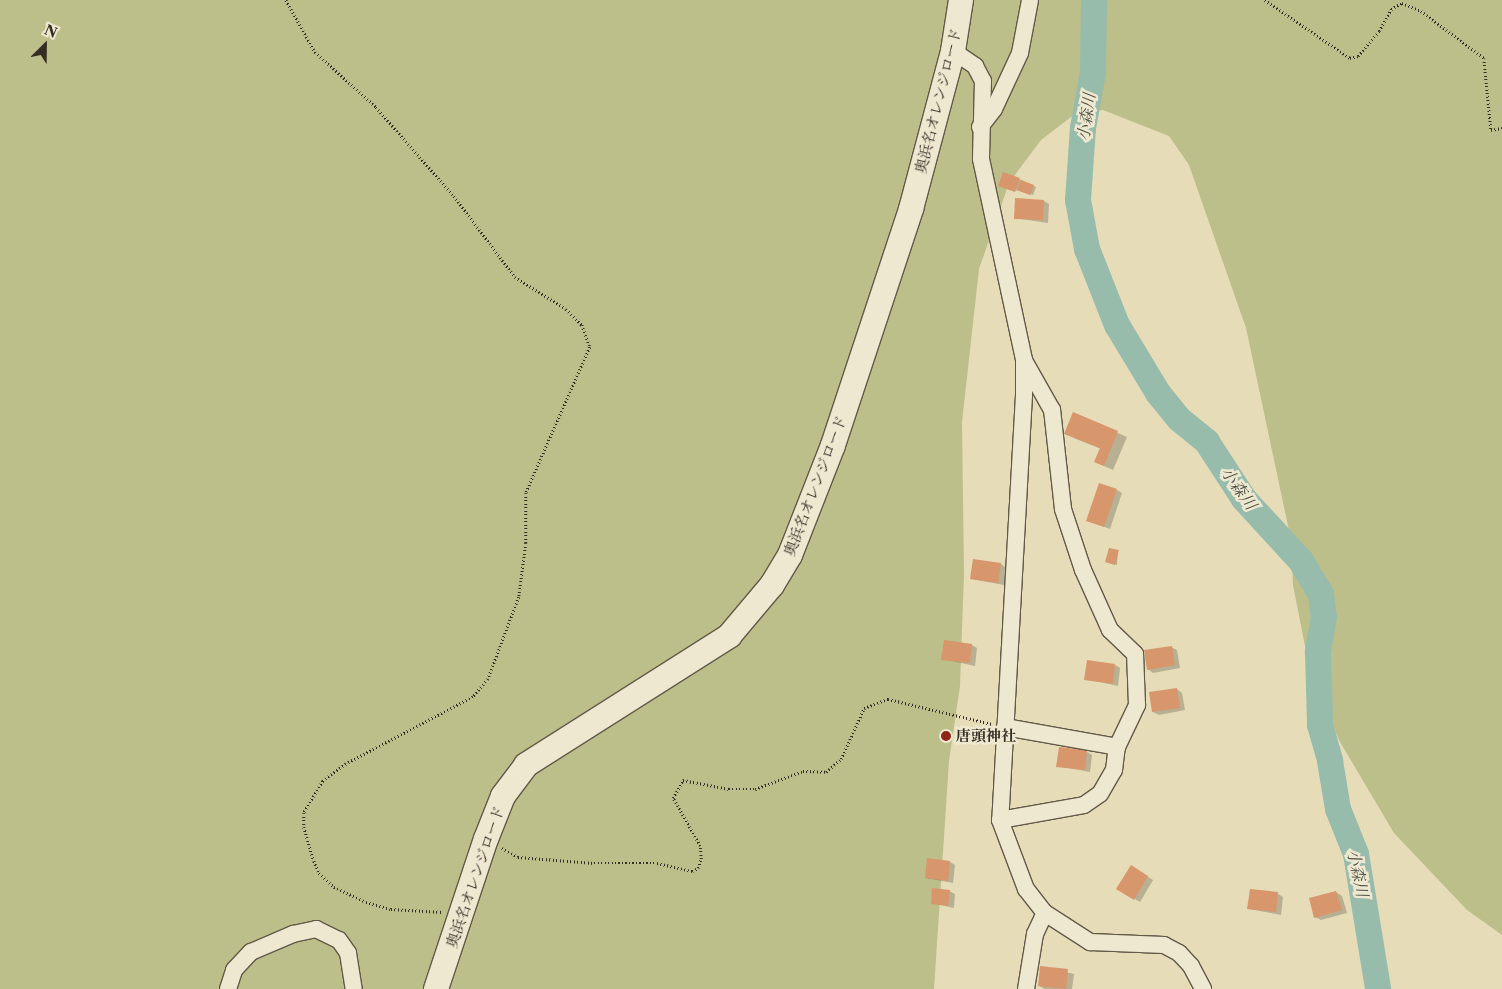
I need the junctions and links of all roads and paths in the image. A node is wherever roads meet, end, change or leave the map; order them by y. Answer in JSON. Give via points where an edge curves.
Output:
{"nodes":[{"id":1,"x":286,"y":0,"type":"edge"},
{"id":2,"x":962,"y":0,"type":"edge"},
{"id":3,"x":1030,"y":0,"type":"edge"},
{"id":4,"x":1264,"y":0,"type":"edge"},
{"id":5,"x":953,"y":52,"type":"junction"},
{"id":6,"x":980,"y":127,"type":"junction"},
{"id":7,"x":1502,"y":128,"type":"edge"},
{"id":8,"x":1024,"y":360,"type":"junction"},
{"id":9,"x":1005,"y":727,"type":"junction"},
{"id":10,"x":1117,"y":747,"type":"junction"},
{"id":11,"x":1000,"y":820,"type":"junction"},
{"id":12,"x":486,"y":839,"type":"junction"},
{"id":13,"x":461,"y":912,"type":"junction"},
{"id":14,"x":1044,"y":913,"type":"junction"},
{"id":15,"x":228,"y":989,"type":"edge"},
{"id":16,"x":354,"y":989,"type":"edge"},
{"id":17,"x":436,"y":989,"type":"edge"},
{"id":18,"x":1026,"y":989,"type":"edge"},
{"id":19,"x":1202,"y":989,"type":"edge"}],
"edges":[{"from":1,"to":13,"type":"path","via":[[315,52],[376,107],[454,196],[515,277],[566,309],[582,325],[590,348],[526,493],[526,543],[519,597],[488,679],[473,697],[346,764],[323,781],[304,813],[304,827],[319,874],[334,887],[366,902],[391,908]]},
{"from":2,"to":5,"type":"street","name":"奥浜名オレンジロード"},
{"from":3,"to":6,"type":"street","via":[[1020,52],[998,102]]},
{"from":4,"to":7,"type":"path","via":[[1350,58],[1358,56],[1379,31],[1391,9],[1402,3],[1421,11],[1484,58],[1491,130]]},
{"from":5,"to":6,"type":"street","via":[[976,66],[983,80]]},
{"from":5,"to":12,"type":"street","name":"奥浜名オレンジロード","via":[[911,209],[870,337],[790,555],[772,585],[729,636],[526,765],[504,796]]},
{"from":6,"to":8,"type":"street","via":[[981,159]]},
{"from":8,"to":9,"type":"street"},
{"from":8,"to":10,"type":"street","via":[[1052,410],[1064,509],[1084,570],[1110,630],[1135,654],[1137,705]]},
{"from":9,"to":10,"type":"street"},
{"from":9,"to":11,"type":"street"},
{"from":9,"to":12,"type":"path","via":[[888,699],[864,708],[841,759],[826,772],[803,771],[755,789],[729,789],[683,780],[673,798],[700,846],[701,860],[698,868],[692,871],[657,862],[594,863],[518,858]]},
{"from":10,"to":11,"type":"street","via":[[1109,782],[1100,794],[1084,805]]},
{"from":11,"to":14,"type":"street","via":[[1026,889]]},
{"from":12,"to":13,"type":"street","name":"奥浜名オレンジロード"},
{"from":13,"to":17,"type":"street","name":"奥浜名オレンジロード"},
{"from":14,"to":18,"type":"street","via":[[1035,934]]},
{"from":14,"to":19,"type":"street","via":[[1090,942],[1164,945],[1179,953]]},
{"from":15,"to":16,"type":"street","via":[[234,970],[251,952],[293,934],[316,929],[339,940],[348,953]]}]}
